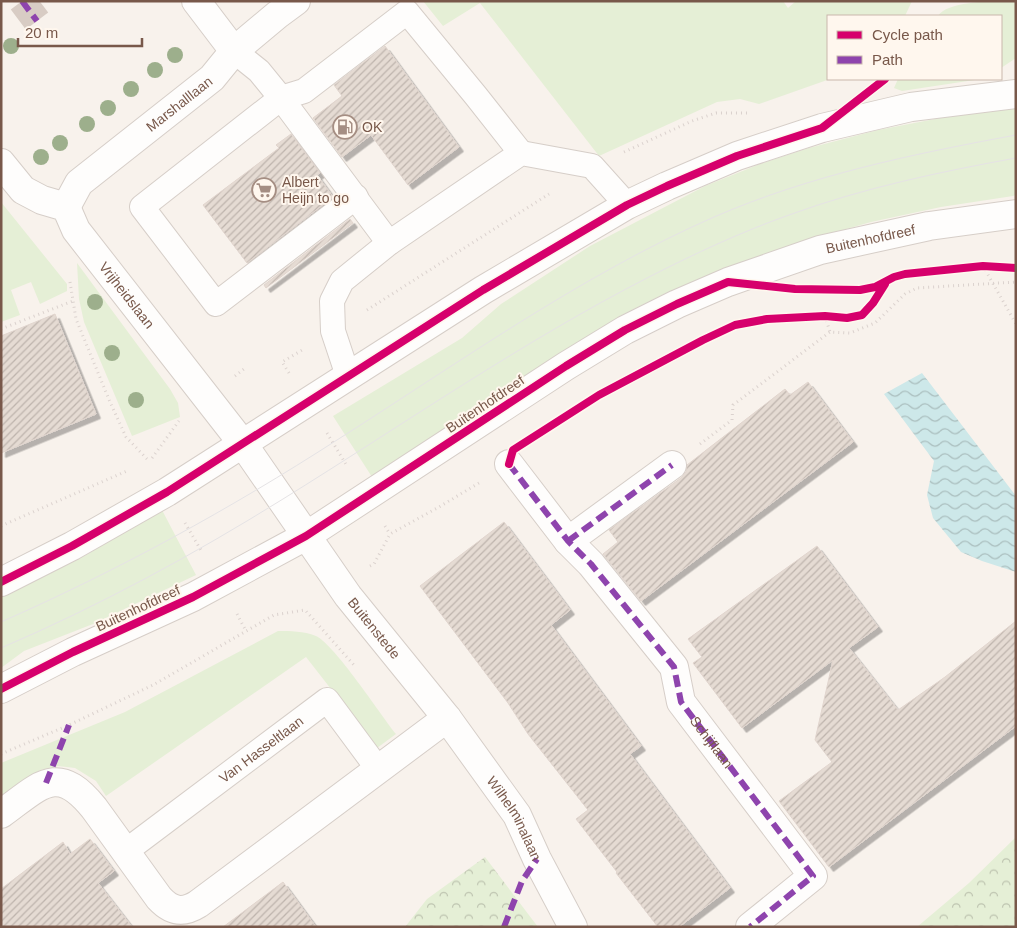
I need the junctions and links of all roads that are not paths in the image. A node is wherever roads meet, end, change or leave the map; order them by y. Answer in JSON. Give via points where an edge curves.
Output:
{"nodes":[{"id":1,"x":196,"y":1,"type":"edge"},
{"id":2,"x":296,"y":1,"type":"edge"},
{"id":3,"x":234,"y":51,"type":"junction"},
{"id":4,"x":1016,"y":94,"type":"edge"},
{"id":5,"x":281,"y":98,"type":"junction"},
{"id":6,"x":521,"y":154,"type":"junction"},
{"id":7,"x":1,"y":163,"type":"edge"},
{"id":8,"x":356,"y":198,"type":"junction"},
{"id":9,"x":628,"y":205,"type":"junction"},
{"id":10,"x":66,"y":207,"type":"junction"},
{"id":11,"x":1016,"y":214,"type":"edge"},
{"id":12,"x":389,"y":243,"type":"junction"},
{"id":13,"x":348,"y":376,"type":"junction"},
{"id":14,"x":243,"y":444,"type":"junction"},
{"id":15,"x":509,"y":464,"type":"road end"},
{"id":16,"x":672,"y":465,"type":"road end"},
{"id":17,"x":306,"y":536,"type":"junction"},
{"id":18,"x":568,"y":541,"type":"junction"},
{"id":19,"x":1,"y":582,"type":"edge"},
{"id":20,"x":1,"y":689,"type":"edge"},
{"id":21,"x":447,"y":718,"type":"junction"},
{"id":22,"x":378,"y":769,"type":"junction"},
{"id":23,"x":1,"y":814,"type":"edge"},
{"id":24,"x":126,"y":851,"type":"junction"},
{"id":25,"x":573,"y":927,"type":"edge"},
{"id":26,"x":750,"y":927,"type":"edge"}],
"edges":[{"from":1,"to":3,"type":"street"},
{"from":2,"to":3,"type":"street","name":"Marshalllaan"},
{"from":3,"to":5,"type":"lane","via":[[259,71]]},
{"from":3,"to":10,"type":"street","name":"Marshalllaan","via":[[212,78],[79,183]]},
{"from":4,"to":9,"type":"street","via":[[911,107],[822,128],[737,156]]},
{"from":5,"to":6,"type":"lane","via":[[304,91],[407,12]]},
{"from":5,"to":8,"type":"lane"},
{"from":5,"to":8,"type":"lane","via":[[142,207],[216,304]]},
{"from":6,"to":9,"type":"lane","via":[[592,166]]},
{"from":6,"to":12,"type":"lane"},
{"from":7,"to":10,"type":"street","via":[[23,190]]},
{"from":8,"to":12,"type":"lane"},
{"from":9,"to":13,"type":"street","via":[[483,290]]},
{"from":10,"to":14,"type":"street","name":"Vrijheidslaan","via":[[76,230]]},
{"from":11,"to":17,"type":"street","name":"Buitenhofdreef","via":[[929,226],[820,250],[711,289],[625,330],[574,360]]},
{"from":12,"to":13,"type":"lane","via":[[342,281],[332,301],[333,331]]},
{"from":13,"to":14,"type":"street"},
{"from":14,"to":17,"type":"street"},
{"from":14,"to":19,"type":"street","via":[[167,492]]},
{"from":15,"to":18,"type":"street","name":"Schijflaan"},
{"from":16,"to":18,"type":"street"},
{"from":17,"to":20,"type":"street","name":"Buitenhofdreef","via":[[193,597]]},
{"from":17,"to":21,"type":"street","name":"Buitenstede","via":[[341,586]]},
{"from":18,"to":26,"type":"street","name":"Schijflaan","via":[[591,564],[674,667],[681,702],[813,876]]},
{"from":21,"to":22,"type":"street"},
{"from":21,"to":25,"type":"street","name":"Wilhelminalaan","via":[[517,815]]},
{"from":22,"to":24,"type":"street","via":[[191,909],[183,911],[166,906]]},
{"from":22,"to":24,"type":"lane","name":"Van Hasseltlaan","via":[[327,700]]},
{"from":23,"to":24,"type":"street","via":[[46,783],[65,783],[84,795]]}]}
